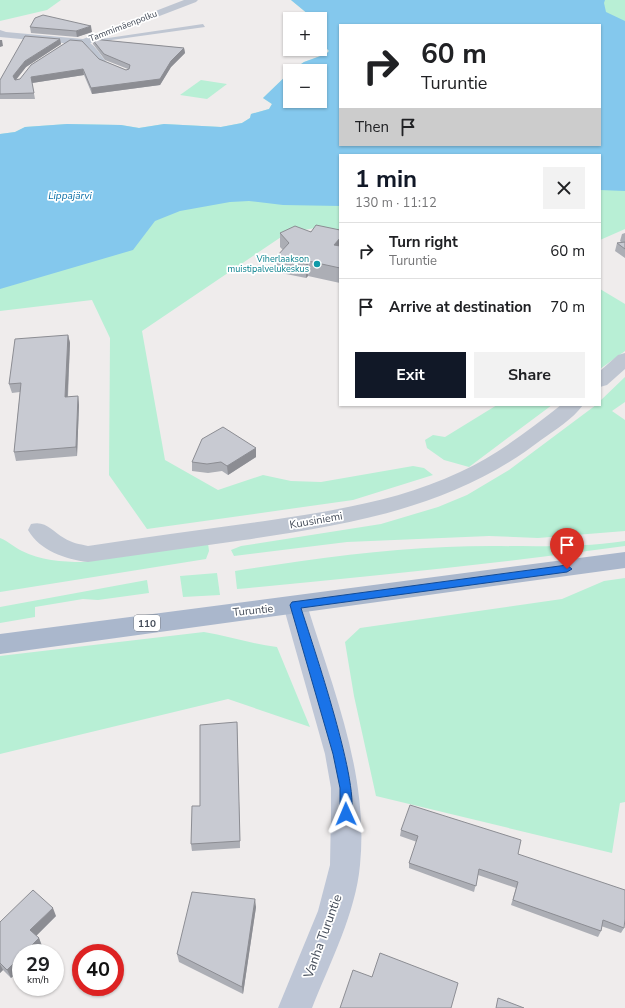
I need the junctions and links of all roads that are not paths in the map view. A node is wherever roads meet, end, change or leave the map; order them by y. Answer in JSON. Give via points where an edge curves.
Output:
{"nodes":[{"id":1,"x":193,"y":0,"type":"edge"},
{"id":2,"x":203,"y":26,"type":"dead end"},
{"id":3,"x":1,"y":35,"type":"edge"},
{"id":4,"x":72,"y":41,"type":"junction"},
{"id":5,"x":84,"y":42,"type":"junction"},
{"id":6,"x":64,"y":48,"type":"edge"},
{"id":7,"x":120,"y":70,"type":"edge"},
{"id":8,"x":625,"y":359,"type":"edge"},
{"id":9,"x":601,"y":380,"type":"edge"},
{"id":10,"x":572,"y":406,"type":"edge"},
{"id":11,"x":39,"y":530,"type":"dead end"},
{"id":12,"x":625,"y":560,"type":"edge"},
{"id":13,"x":295,"y":605,"type":"junction"},
{"id":14,"x":0,"y":644,"type":"edge"},
{"id":15,"x":295,"y":1008,"type":"edge"}],
"edges":[{"from":1,"to":5,"type":"street","name":"Tammimäenpolku"},
{"from":2,"to":5,"type":"lane"},
{"from":3,"to":4,"type":"street","name":"Tammimäenpolku"},
{"from":4,"to":5,"type":"street","name":"Tammimäenpolku"},
{"from":4,"to":6,"type":"lane"},
{"from":5,"to":7,"type":"lane","via":[[93,48],[107,66]]},
{"from":8,"to":9,"type":"street"},
{"from":10,"to":11,"type":"street","name":"Kuusiniemi","via":[[505,456],[453,483],[366,512],[88,554],[63,549]]},
{"from":12,"to":13,"type":"main road","name":"Turuntie","number":"110"},
{"from":13,"to":14,"type":"main road","name":"Turuntie","number":"110"},
{"from":13,"to":15,"type":"street","name":"Vanha Turuntie","via":[[339,754],[346,788],[346,814],[345,866],[334,911]]}]}
